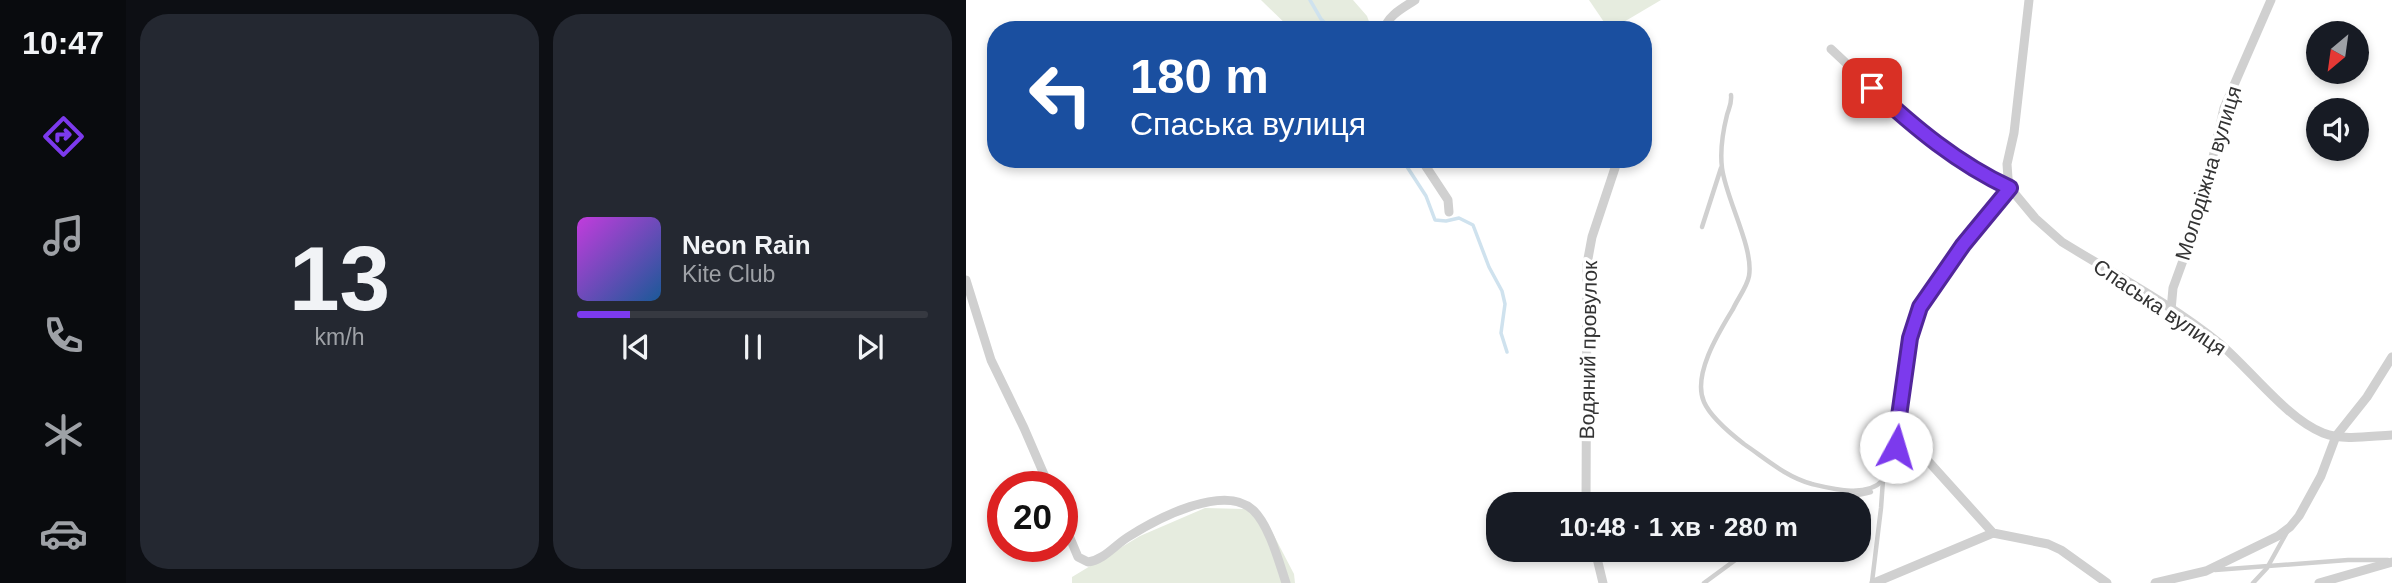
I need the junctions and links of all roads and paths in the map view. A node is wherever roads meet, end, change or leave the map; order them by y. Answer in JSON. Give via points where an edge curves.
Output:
{"nodes":[{"id":1,"x":1415,"y":0,"type":"edge"},
{"id":2,"x":2029,"y":0,"type":"edge"},
{"id":3,"x":2272,"y":0,"type":"edge"},
{"id":4,"x":1391,"y":21,"type":"edge"},
{"id":5,"x":1831,"y":49,"type":"dead end"},
{"id":6,"x":1731,"y":95,"type":"dead end"},
{"id":7,"x":1722,"y":164,"type":"junction"},
{"id":8,"x":1427,"y":168,"type":"edge"},
{"id":9,"x":1615,"y":168,"type":"edge"},
{"id":10,"x":2010,"y":188,"type":"junction"},
{"id":11,"x":1449,"y":212,"type":"dead end"},
{"id":12,"x":1702,"y":227,"type":"dead end"},
{"id":13,"x":966,"y":280,"type":"edge"},
{"id":14,"x":2171,"y":310,"type":"junction"},
{"id":15,"x":2392,"y":357,"type":"edge"},
{"id":16,"x":1900,"y":431,"type":"junction"},
{"id":17,"x":2392,"y":435,"type":"edge"},
{"id":18,"x":2336,"y":436,"type":"junction"},
{"id":19,"x":1919,"y":453,"type":"junction"},
{"id":20,"x":1891,"y":464,"type":"junction"},
{"id":21,"x":1043,"y":471,"type":"edge"},
{"id":22,"x":1883,"y":480,"type":"junction"},
{"id":23,"x":1877,"y":486,"type":"junction"},
{"id":24,"x":1586,"y":492,"type":"edge"},
{"id":25,"x":1869,"y":492,"type":"edge"},
{"id":26,"x":2290,"y":527,"type":"junction"},
{"id":27,"x":1993,"y":533,"type":"junction"},
{"id":28,"x":1078,"y":557,"type":"edge"},
{"id":29,"x":2392,"y":561,"type":"edge"},
{"id":30,"x":1598,"y":562,"type":"edge"},
{"id":31,"x":1733,"y":562,"type":"edge"},
{"id":32,"x":2267,"y":568,"type":"junction"},
{"id":33,"x":2206,"y":571,"type":"junction"},
{"id":34,"x":1286,"y":583,"type":"edge"},
{"id":35,"x":1603,"y":583,"type":"edge"},
{"id":36,"x":1704,"y":583,"type":"edge"},
{"id":37,"x":1873,"y":583,"type":"edge"},
{"id":38,"x":2107,"y":583,"type":"edge"},
{"id":39,"x":2155,"y":583,"type":"edge"},
{"id":40,"x":2253,"y":583,"type":"edge"},
{"id":41,"x":2319,"y":583,"type":"edge"}],
"edges":[{"from":1,"to":4,"type":"street"},
{"from":2,"to":10,"type":"street","via":[[2007,164]]},
{"from":3,"to":14,"type":"street","name":"Молодіжна вулиця","via":[[2224,108],[2201,211],[2173,288]]},
{"from":5,"to":10,"type":"street","name":"Спаська вулиця","via":[[1941,148]]},
{"from":6,"to":7,"type":"lane"},
{"from":7,"to":12,"type":"lane"},
{"from":7,"to":23,"type":"lane","via":[[1749,274],[1709,355],[1701,382],[1705,405],[1738,439],[1795,478],[1841,489],[1864,491]]},
{"from":8,"to":11,"type":"street","via":[[1448,200]]},
{"from":9,"to":24,"type":"street","name":"Водяний провулок","via":[[1587,264]]},
{"from":10,"to":14,"type":"street","name":"Спаська вулиця","via":[[2049,232]]},
{"from":10,"to":16,"type":"street","via":[[1920,307],[1910,338]]},
{"from":13,"to":21,"type":"street","via":[[990,360]]},
{"from":14,"to":18,"type":"street","name":"Спаська вулиця","via":[[2219,343],[2304,422]]},
{"from":15,"to":18,"type":"street"},
{"from":16,"to":19,"type":"street"},
{"from":16,"to":20,"type":"lane"},
{"from":17,"to":18,"type":"street","name":"Спаська вулиця"},
{"from":18,"to":26,"type":"street","via":[[2321,476]]},
{"from":19,"to":20,"type":"lane"},
{"from":19,"to":27,"type":"street"},
{"from":20,"to":22,"type":"lane"},
{"from":22,"to":23,"type":"lane"},
{"from":22,"to":37,"type":"lane"},
{"from":23,"to":25,"type":"lane"},
{"from":26,"to":32,"type":"lane"},
{"from":26,"to":33,"type":"street"},
{"from":27,"to":37,"type":"street"},
{"from":27,"to":38,"type":"street","via":[[2048,544]]},
{"from":28,"to":34,"type":"street","via":[[1088,562],[1102,557],[1142,528],[1188,508],[1234,500],[1259,517]]},
{"from":29,"to":32,"type":"lane"},
{"from":29,"to":41,"type":"street"},
{"from":30,"to":35,"type":"street"},
{"from":31,"to":36,"type":"lane"},
{"from":32,"to":33,"type":"lane"},
{"from":32,"to":40,"type":"lane"},
{"from":33,"to":39,"type":"street"}]}
